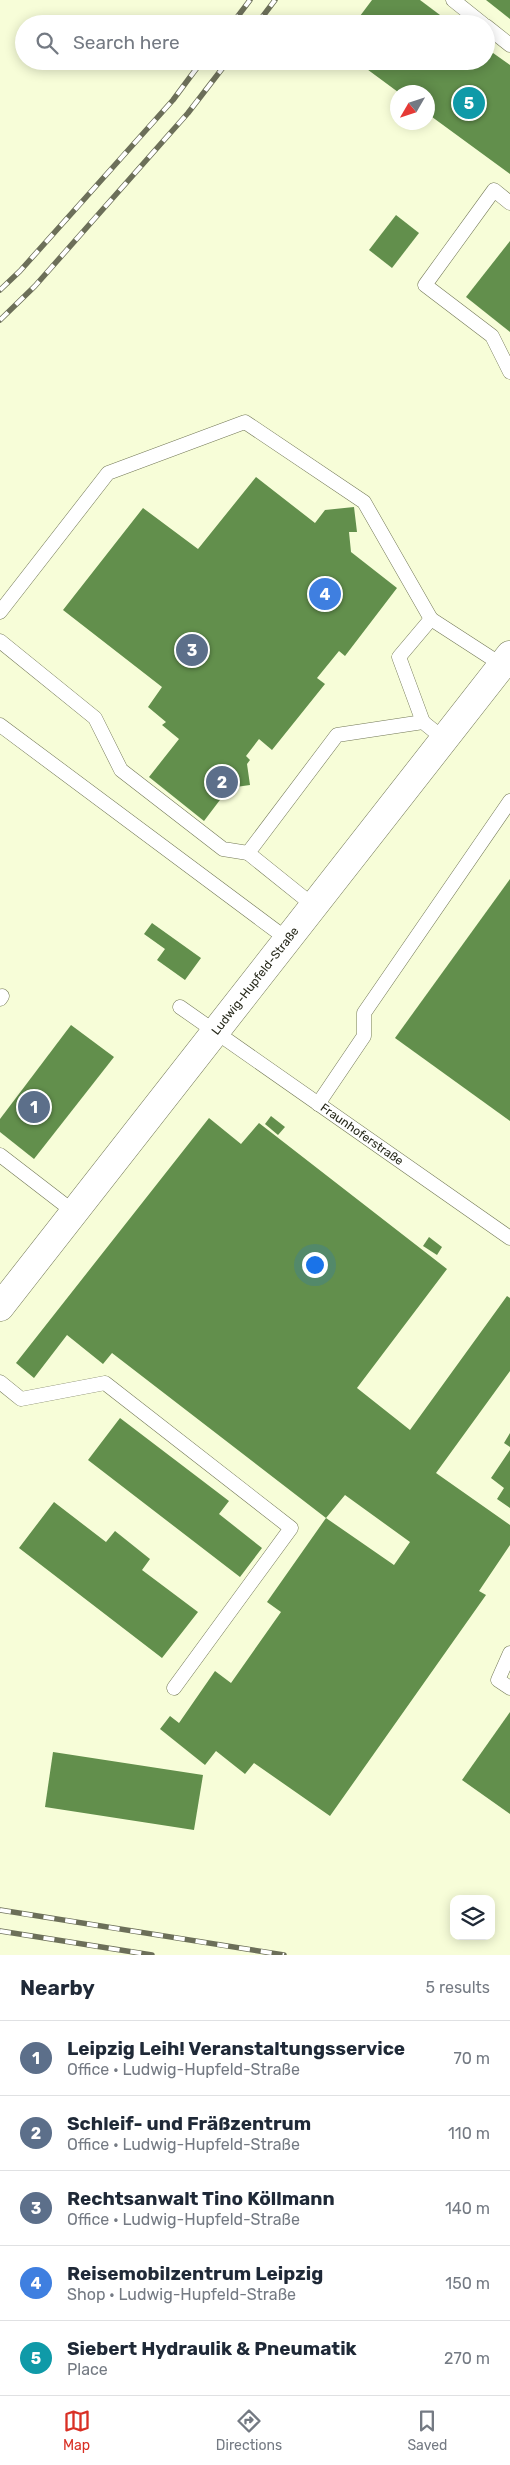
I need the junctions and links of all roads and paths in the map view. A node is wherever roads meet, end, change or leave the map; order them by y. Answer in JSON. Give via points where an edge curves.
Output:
{"nodes":[{"id":1,"x":453,"y":0,"type":"edge"},
{"id":2,"x":472,"y":15,"type":"edge"},
{"id":3,"x":495,"y":33,"type":"edge"},
{"id":4,"x":510,"y":45,"type":"edge"},
{"id":5,"x":510,"y":203,"type":"edge"},
{"id":6,"x":510,"y":372,"type":"edge"},
{"id":7,"x":0,"y":612,"type":"edge"},
{"id":8,"x":431,"y":619,"type":"junction"},
{"id":9,"x":0,"y":641,"type":"edge"},
{"id":10,"x":506,"y":660,"type":"edge"},
{"id":11,"x":422,"y":722,"type":"junction"},
{"id":12,"x":0,"y":725,"type":"edge"},
{"id":13,"x":444,"y":739,"type":"junction"},
{"id":14,"x":510,"y":801,"type":"edge"},
{"id":15,"x":248,"y":853,"type":"junction"},
{"id":16,"x":314,"y":906,"type":"junction"},
{"id":17,"x":287,"y":940,"type":"junction"},
{"id":18,"x":180,"y":1007,"type":"dead end"},
{"id":19,"x":215,"y":1032,"type":"junction"},
{"id":20,"x":318,"y":1104,"type":"junction"},
{"id":21,"x":0,"y":1155,"type":"edge"},
{"id":22,"x":74,"y":1212,"type":"junction"},
{"id":23,"x":510,"y":1238,"type":"edge"},
{"id":24,"x":0,"y":1307,"type":"edge"},
{"id":25,"x":0,"y":1382,"type":"edge"},
{"id":26,"x":510,"y":1652,"type":"edge"},
{"id":27,"x":174,"y":1688,"type":"dead end"},
{"id":28,"x":510,"y":1688,"type":"edge"}],
"edges":[{"from":1,"to":2,"type":"lane"},
{"from":3,"to":4,"type":"lane"},
{"from":5,"to":6,"type":"lane","via":[[494,190],[425,285],[492,336]]},
{"from":7,"to":8,"type":"lane","via":[[108,473],[245,422],[364,502]]},
{"from":8,"to":10,"type":"lane"},
{"from":8,"to":11,"type":"lane","via":[[399,656]]},
{"from":9,"to":15,"type":"lane","via":[[94,718],[121,770],[223,849]]},
{"from":10,"to":13,"type":"main road","name":"Ludwig-Hupfeld-Straße"},
{"from":11,"to":13,"type":"lane"},
{"from":11,"to":15,"type":"lane","via":[[337,735]]},
{"from":12,"to":17,"type":"lane"},
{"from":13,"to":16,"type":"main road","name":"Ludwig-Hupfeld-Straße"},
{"from":14,"to":20,"type":"lane","via":[[364,1013],[364,1036]]},
{"from":15,"to":16,"type":"lane"},
{"from":16,"to":17,"type":"main road","name":"Ludwig-Hupfeld-Straße"},
{"from":17,"to":19,"type":"main road","name":"Ludwig-Hupfeld-Straße"},
{"from":18,"to":19,"type":"lane","name":"Fraunhoferstraße"},
{"from":19,"to":20,"type":"lane","name":"Fraunhoferstraße"},
{"from":19,"to":22,"type":"main road","name":"Ludwig-Hupfeld-Straße"},
{"from":20,"to":23,"type":"lane","name":"Fraunhoferstraße"},
{"from":21,"to":22,"type":"lane"},
{"from":22,"to":24,"type":"main road","name":"Ludwig-Hupfeld-Straße"},
{"from":25,"to":27,"type":"lane","via":[[21,1399],[105,1383],[291,1528]]},
{"from":26,"to":28,"type":"lane","via":[[498,1680]]}]}
